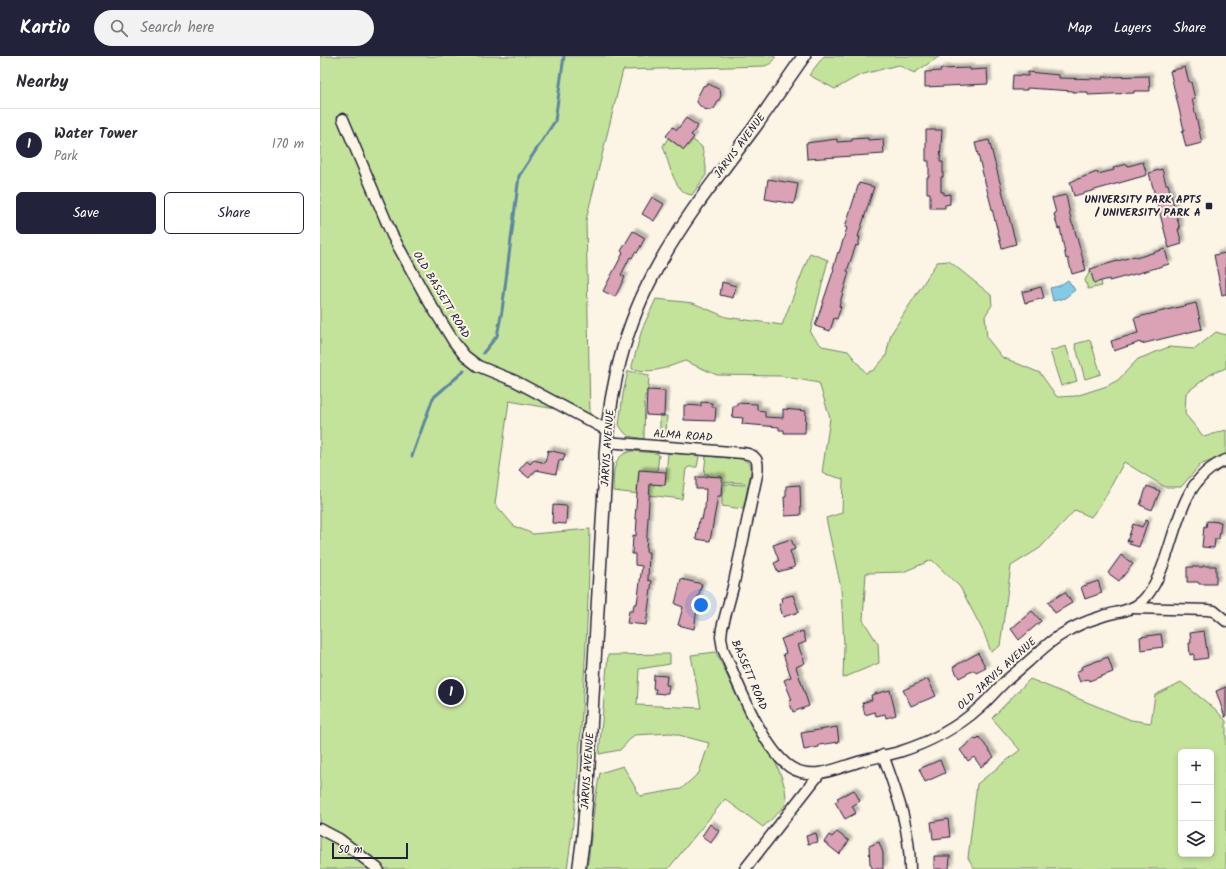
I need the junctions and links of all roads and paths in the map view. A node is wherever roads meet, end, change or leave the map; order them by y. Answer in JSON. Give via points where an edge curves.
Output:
{"nodes":[{"id":1,"x":804,"y":56,"type":"edge"},
{"id":2,"x":343,"y":119,"type":"dead end"},
{"id":3,"x":607,"y":430,"type":"junction"},
{"id":4,"x":606,"y":442,"type":"junction"},
{"id":5,"x":756,"y":458,"type":"joint"},
{"id":6,"x":1226,"y":460,"type":"edge"},
{"id":7,"x":1132,"y":608,"type":"junction"},
{"id":8,"x":1226,"y":621,"type":"edge"},
{"id":9,"x":884,"y":755,"type":"junction"},
{"id":10,"x":820,"y":773,"type":"junction"},
{"id":11,"x":320,"y":829,"type":"edge"},
{"id":12,"x":378,"y":869,"type":"edge"},
{"id":13,"x":579,"y":869,"type":"edge"},
{"id":14,"x":744,"y":869,"type":"edge"},
{"id":15,"x":910,"y":869,"type":"edge"}],
"edges":[{"from":1,"to":3,"type":"street","name":"JARVIS AVENUE","via":[[696,205],[652,276],[634,316],[622,357]]},
{"from":2,"to":3,"type":"street","name":"OLD BASSETT ROAD","via":[[392,235],[426,297],[465,356],[478,366],[515,381]]},
{"from":3,"to":4,"type":"street","name":"JARVIS AVENUE"},
{"from":4,"to":5,"type":"street","name":"ALMA ROAD","via":[[743,453]]},
{"from":4,"to":13,"type":"street","name":"JARVIS AVENUE","via":[[590,756]]},
{"from":5,"to":10,"type":"street","name":"BASSETT ROAD","via":[[757,474],[721,638],[751,712],[774,750],[791,767],[803,772]]},
{"from":6,"to":7,"type":"street","name":"OLD JARVIS AVENUE","via":[[1210,469],[1194,486],[1154,584],[1140,603]]},
{"from":7,"to":8,"type":"street","via":[[1208,610],[1214,611]]},
{"from":7,"to":9,"type":"street","name":"OLD JARVIS AVENUE","via":[[1073,627],[1038,652],[964,720],[928,741]]},
{"from":9,"to":10,"type":"street","name":"OLD JARVIS AVENUE"},
{"from":9,"to":15,"type":"street","via":[[906,823]]},
{"from":10,"to":14,"type":"street"},
{"from":11,"to":12,"type":"street","via":[[339,838]]}]}
